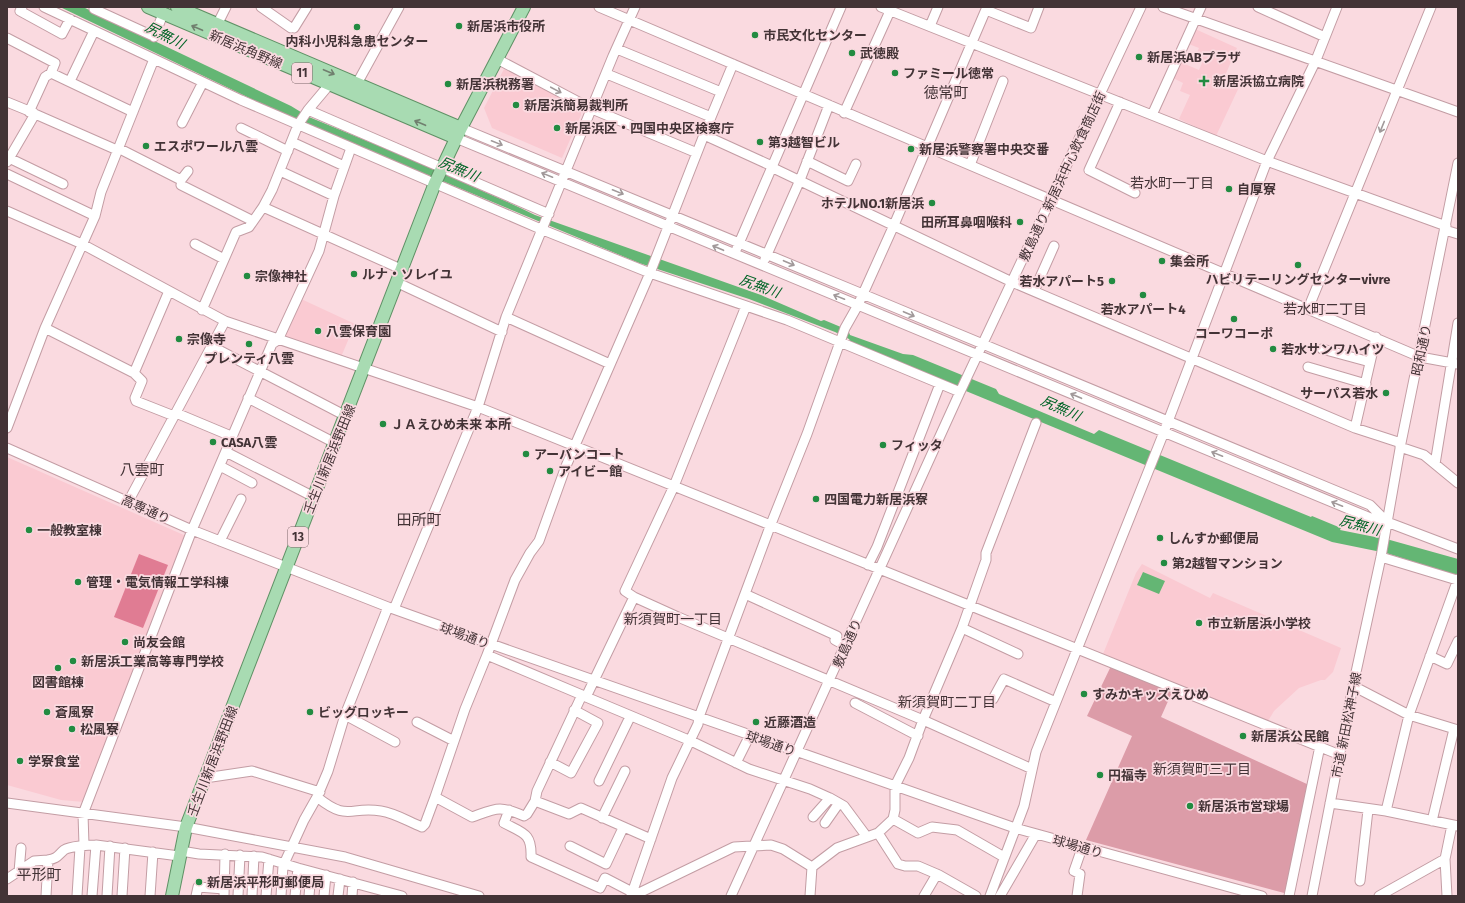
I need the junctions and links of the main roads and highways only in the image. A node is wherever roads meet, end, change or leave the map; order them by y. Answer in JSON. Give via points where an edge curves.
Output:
{"nodes":[{"id":1,"x":178,"y":7,"type":"edge"},
{"id":2,"x":524,"y":7,"type":"edge"},
{"id":3,"x":156,"y":10,"type":"edge"},
{"id":4,"x":355,"y":89,"type":"junction"},
{"id":5,"x":458,"y":133,"type":"junction"},
{"id":6,"x":172,"y":896,"type":"edge"}],
"edges":[{"from":1,"to":4,"type":"main road","name":"新居浜角野線","number":"11","one_way":true},
{"from":2,"to":5,"type":"main road","number":"13"},
{"from":4,"to":3,"type":"main road","name":"新居浜角野線","number":"11","one_way":true,"via":[[330,85]]},
{"from":4,"to":5,"type":"main road","name":"新居浜角野線","number":"11"},
{"from":5,"to":6,"type":"main road","name":"壬生川新居浜野田線","number":"13","via":[[436,182],[186,827]]}]}
